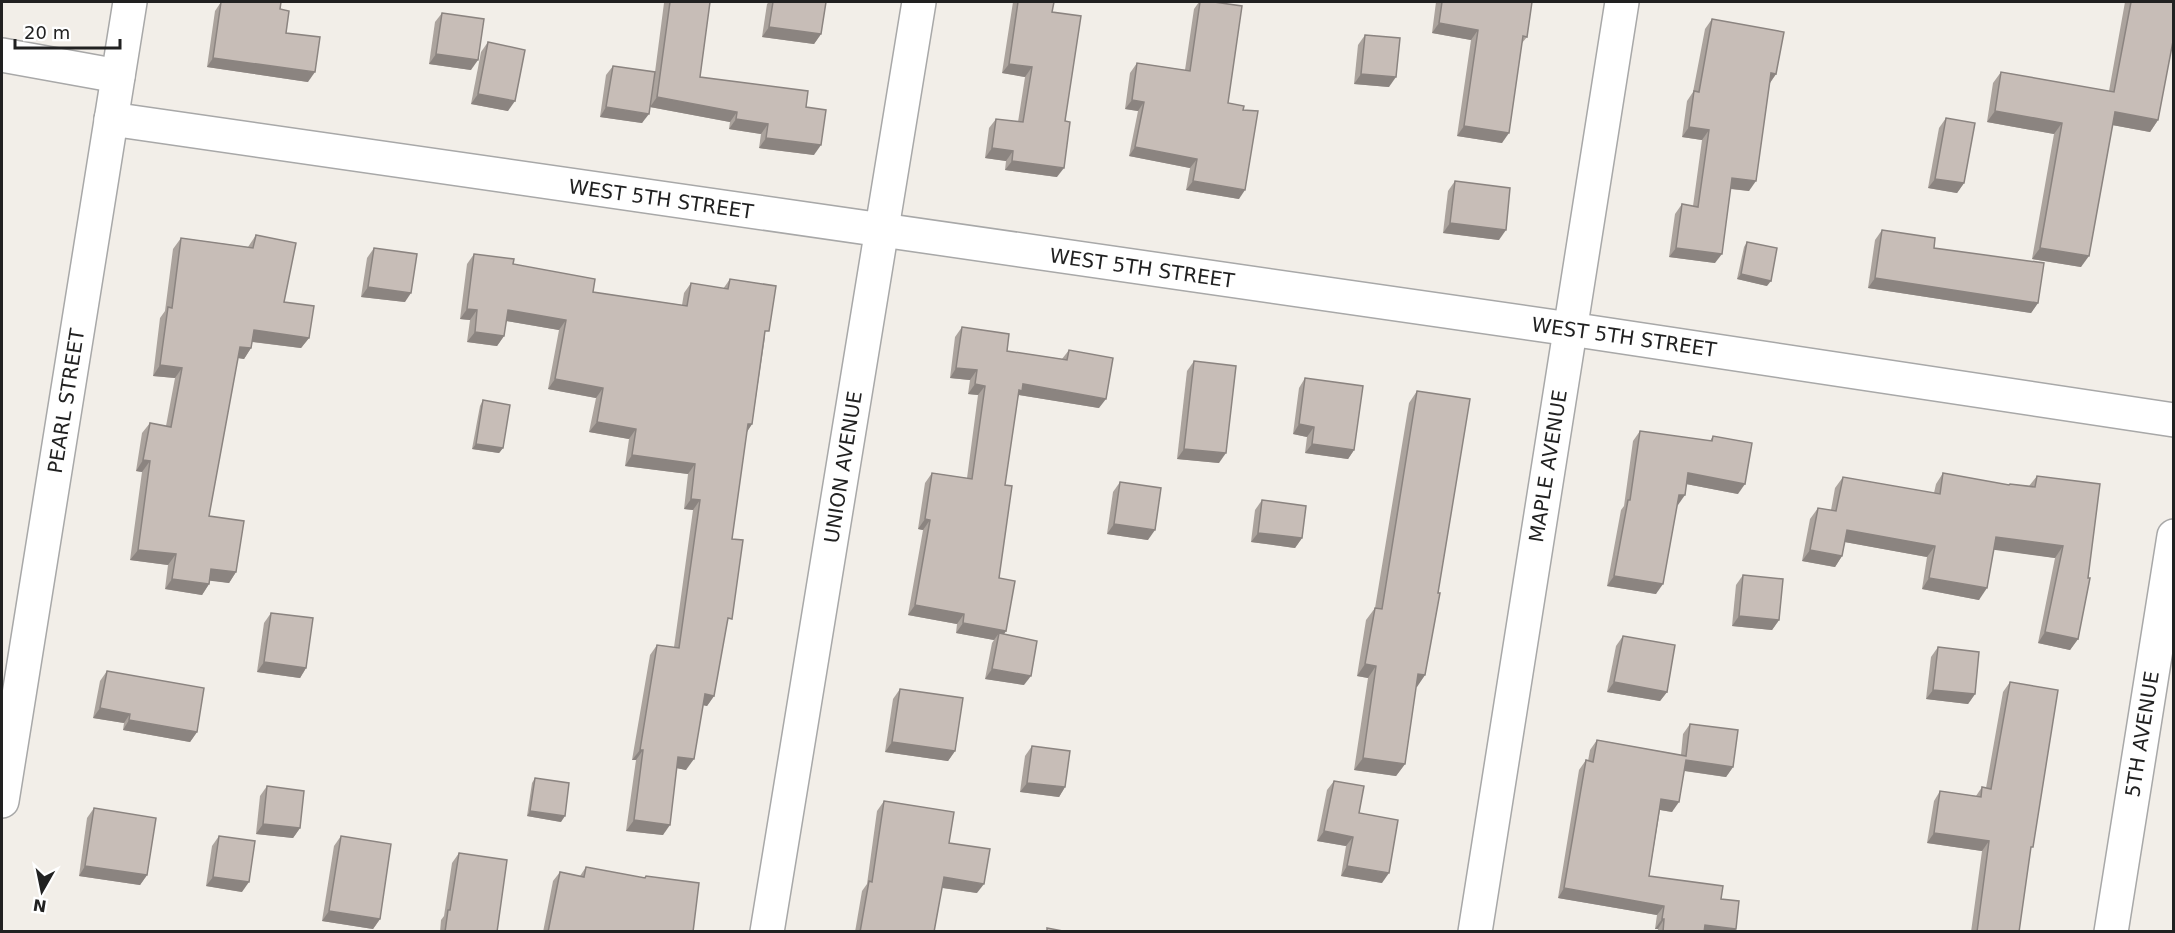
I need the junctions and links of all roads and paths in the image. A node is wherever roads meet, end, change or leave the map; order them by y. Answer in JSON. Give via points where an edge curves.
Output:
{"nodes":[{"id":1,"x":130,"y":2,"type":"edge"},
{"id":2,"x":919,"y":2,"type":"edge"},
{"id":3,"x":1622,"y":2,"type":"edge"},
{"id":4,"x":2,"y":55,"type":"edge"},
{"id":5,"x":118,"y":76,"type":"junction"},
{"id":6,"x":111,"y":119,"type":"junction"},
{"id":7,"x":882,"y":231,"type":"junction"},
{"id":8,"x":1570,"y":329,"type":"junction"},
{"id":9,"x":2174,"y":420,"type":"edge"},
{"id":10,"x":2174,"y":536,"type":"edge"},
{"id":11,"x":2,"y":801,"type":"edge"},
{"id":12,"x":767,"y":932,"type":"edge"},
{"id":13,"x":1475,"y":932,"type":"edge"},
{"id":14,"x":2111,"y":932,"type":"edge"}],
"edges":[{"from":1,"to":5,"type":"street","name":"PEARL STREET"},
{"from":2,"to":7,"type":"street","name":"UNION AVENUE"},
{"from":3,"to":8,"type":"street","name":"MAPLE AVENUE"},
{"from":4,"to":5,"type":"street"},
{"from":5,"to":6,"type":"street","name":"PEARL STREET"},
{"from":6,"to":7,"type":"street","name":"WEST 5TH STREET"},
{"from":6,"to":11,"type":"street","name":"PEARL STREET"},
{"from":7,"to":8,"type":"street","name":"WEST 5TH STREET"},
{"from":7,"to":12,"type":"street","name":"UNION AVENUE"},
{"from":8,"to":9,"type":"street","name":"WEST 5TH STREET"},
{"from":8,"to":13,"type":"street","name":"MAPLE AVENUE"},
{"from":10,"to":14,"type":"street","name":"5TH AVENUE"}]}
